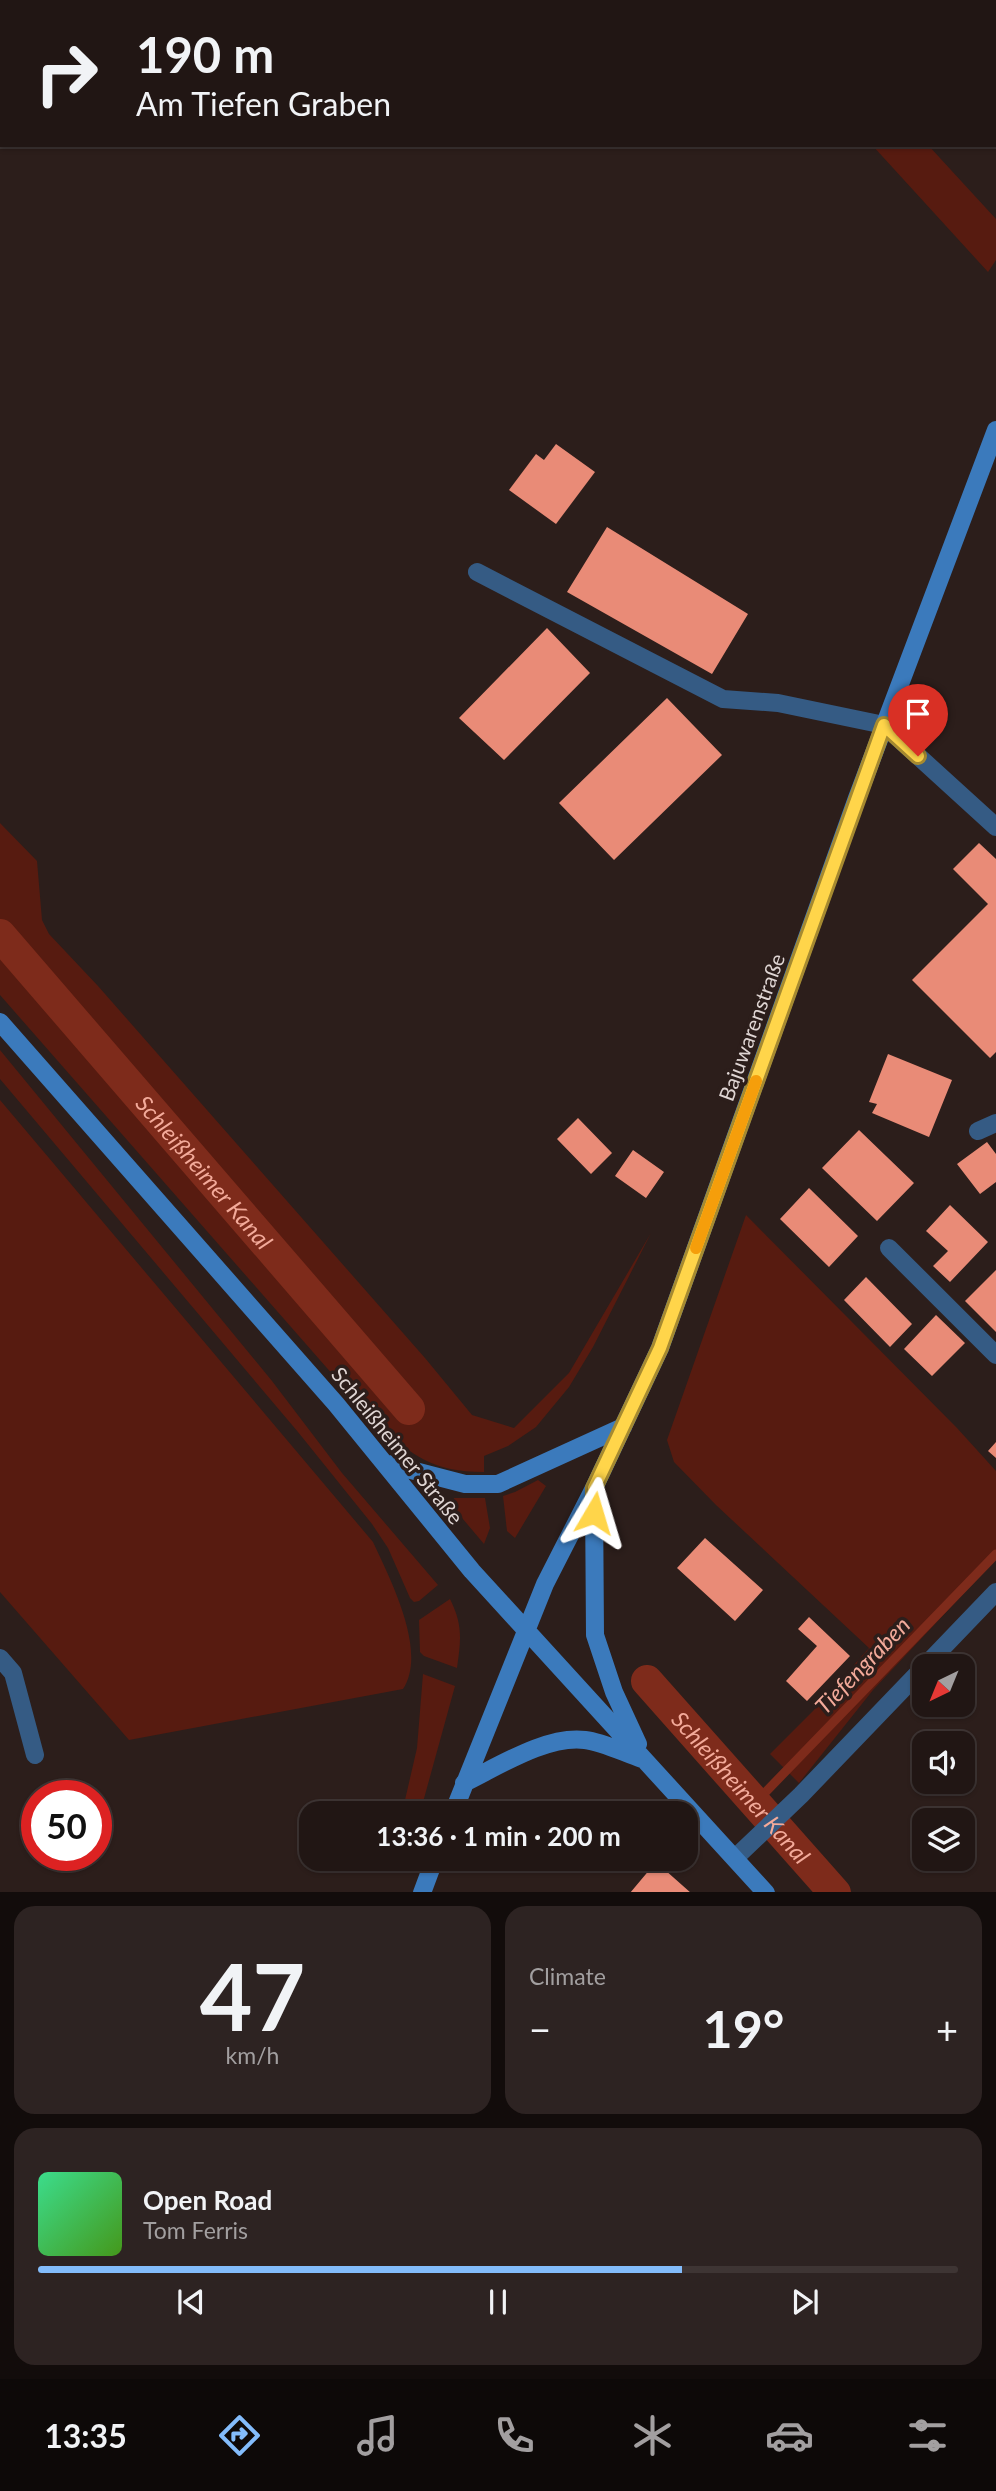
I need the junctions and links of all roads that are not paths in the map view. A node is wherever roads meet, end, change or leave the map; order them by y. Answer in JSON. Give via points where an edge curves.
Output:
{"nodes":[{"id":1,"x":996,"y":430,"type":"edge"},
{"id":2,"x":477,"y":572,"type":"dead end"},
{"id":3,"x":884,"y":725,"type":"junction"},
{"id":4,"x":996,"y":827,"type":"edge"},
{"id":5,"x":0,"y":1022,"type":"edge"},
{"id":6,"x":996,"y":1123,"type":"edge"},
{"id":7,"x":978,"y":1131,"type":"dead end"},
{"id":8,"x":889,"y":1248,"type":"dead end"},
{"id":9,"x":996,"y":1355,"type":"edge"},
{"id":10,"x":624,"y":1427,"type":"junction"},
{"id":11,"x":387,"y":1464,"type":"junction"},
{"id":12,"x":594,"y":1488,"type":"junction"},
{"id":13,"x":996,"y":1592,"type":"edge"},
{"id":14,"x":526,"y":1629,"type":"junction"},
{"id":15,"x":937,"y":1654,"type":"edge"},
{"id":16,"x":0,"y":1658,"type":"edge"},
{"id":17,"x":912,"y":1680,"type":"edge"},
{"id":18,"x":35,"y":1755,"type":"dead end"},
{"id":19,"x":645,"y":1760,"type":"junction"},
{"id":20,"x":464,"y":1783,"type":"junction"},
{"id":21,"x":457,"y":1801,"type":"edge"},
{"id":22,"x":735,"y":1858,"type":"junction"},
{"id":23,"x":430,"y":1871,"type":"edge"},
{"id":24,"x":422,"y":1892,"type":"edge"},
{"id":25,"x":766,"y":1892,"type":"edge"}],
"edges":[{"from":1,"to":3,"type":"main road","name":"Bajuwarenstraße"},
{"from":2,"to":3,"type":"street","via":[[723,699],[778,703]]},
{"from":3,"to":4,"type":"street"},
{"from":3,"to":10,"type":"main road","name":"Bajuwarenstraße","via":[[660,1348]]},
{"from":5,"to":11,"type":"main road","name":"Schleißheimer Straße"},
{"from":6,"to":7,"type":"street"},
{"from":8,"to":9,"type":"street"},
{"from":10,"to":11,"type":"main road","via":[[498,1484],[465,1484]]},
{"from":10,"to":12,"type":"main road","name":"Bajuwarenstraße"},
{"from":11,"to":14,"type":"main road","name":"Schleißheimer Straße","via":[[455,1551]]},
{"from":12,"to":14,"type":"main road","name":"Bajuwarenstraße"},
{"from":12,"to":19,"type":"main road","via":[[595,1635],[614,1692]]},
{"from":13,"to":15,"type":"street"},
{"from":14,"to":19,"type":"main road","name":"Schleißheimer Straße"},
{"from":14,"to":20,"type":"main road","name":"Bajuwarenstraße"},
{"from":16,"to":18,"type":"street","via":[[13,1673]]},
{"from":17,"to":22,"type":"street"},
{"from":19,"to":20,"type":"main road","via":[[585,1740],[549,1744]]},
{"from":19,"to":22,"type":"main road","name":"Schleißheimer Straße"},
{"from":20,"to":21,"type":"main road","name":"Bajuwarenstraße"},
{"from":22,"to":25,"type":"main road","name":"Schleißheimer Straße"},
{"from":23,"to":24,"type":"main road"}]}
